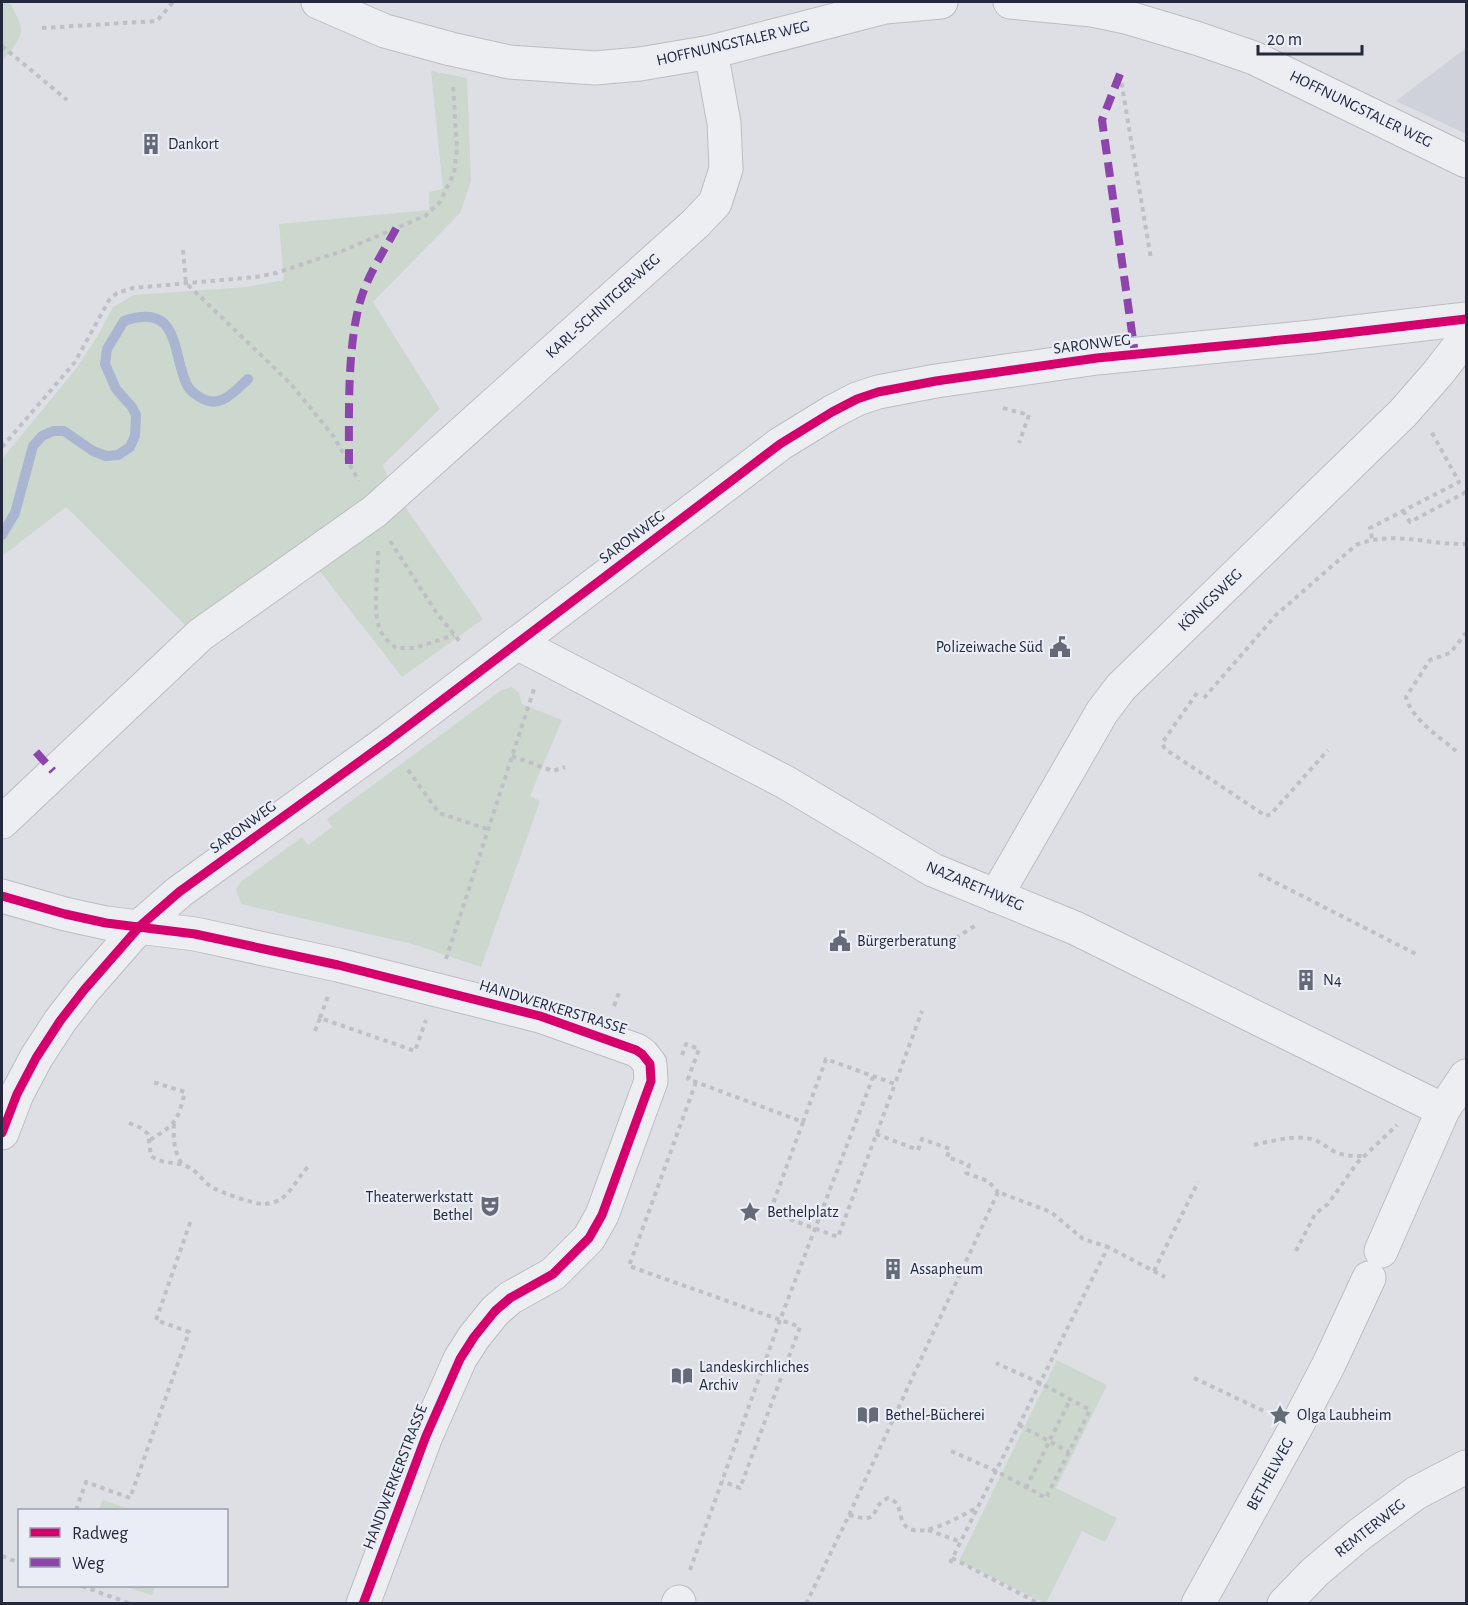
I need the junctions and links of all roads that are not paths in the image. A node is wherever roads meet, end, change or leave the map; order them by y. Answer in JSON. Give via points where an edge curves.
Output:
{"nodes":[{"id":1,"x":318,"y":2,"type":"edge"},
{"id":2,"x":941,"y":2,"type":"edge"},
{"id":3,"x":1010,"y":2,"type":"edge"},
{"id":4,"x":1093,"y":6,"type":"edge"},
{"id":5,"x":711,"y":52,"type":"junction"},
{"id":6,"x":1467,"y":160,"type":"edge"},
{"id":7,"x":1467,"y":319,"type":"edge"},
{"id":8,"x":1467,"y":336,"type":"edge"},
{"id":9,"x":531,"y":650,"type":"junction"},
{"id":10,"x":2,"y":822,"type":"edge"},
{"id":11,"x":2,"y":896,"type":"edge"},
{"id":12,"x":996,"y":896,"type":"junction"},
{"id":13,"x":140,"y":926,"type":"junction"},
{"id":14,"x":1465,"y":1080,"type":"edge"},
{"id":15,"x":1437,"y":1107,"type":"junction"},
{"id":16,"x":2,"y":1134,"type":"edge"},
{"id":17,"x":1467,"y":1467,"type":"edge"},
{"id":18,"x":363,"y":1604,"type":"edge"},
{"id":19,"x":1198,"y":1604,"type":"edge"},
{"id":20,"x":1284,"y":1604,"type":"edge"}],
"edges":[{"from":1,"to":5,"type":"street","name":"HOFFNUNGSTALER WEG","via":[[385,31],[510,62],[595,68]]},
{"from":2,"to":5,"type":"street","name":"HOFFNUNGSTALER WEG","via":[[885,7]]},
{"from":3,"to":4,"type":"street","name":"HOFFNUNGSTALER WEG"},
{"from":4,"to":6,"type":"street","name":"HOFFNUNGSTALER WEG","via":[[1254,58]]},
{"from":5,"to":10,"type":"street","name":"KARL-SCHNITGER-WEG","via":[[724,123],[726,169],[715,203],[375,511],[200,635]]},
{"from":7,"to":9,"type":"street","name":"SARONWEG","via":[[1097,358],[878,392],[832,412],[780,444]]},
{"from":8,"to":12,"type":"street","name":"KÖNIGSWEG","via":[[1403,413],[1121,687],[1102,712]]},
{"from":9,"to":12,"type":"street","name":"NAZARETHWEG","via":[[785,782],[933,870]]},
{"from":9,"to":13,"type":"street","name":"SARONWEG","via":[[484,668],[179,892]]},
{"from":11,"to":13,"type":"street","name":"HANDWERKERSTRASSE","via":[[65,914]]},
{"from":12,"to":15,"type":"street","name":"NAZARETHWEG","via":[[1085,933]]},
{"from":13,"to":16,"type":"street","name":"SARONWEG","via":[[60,1021],[21,1085]]},
{"from":13,"to":18,"type":"street","name":"HANDWERKERSTRASSE","via":[[216,938],[540,1016],[636,1050],[650,1065],[651,1081],[602,1215],[589,1238],[584,1263],[553,1274],[510,1298],[474,1337],[426,1436]]},
{"from":14,"to":15,"type":"street","name":"BETHELWEG"},
{"from":15,"to":19,"type":"street","name":"BETHELWEG","via":[[1375,1265],[1329,1364]]},
{"from":17,"to":20,"type":"street","name":"REMTERWEG","via":[[1416,1493],[1360,1534]]}]}
